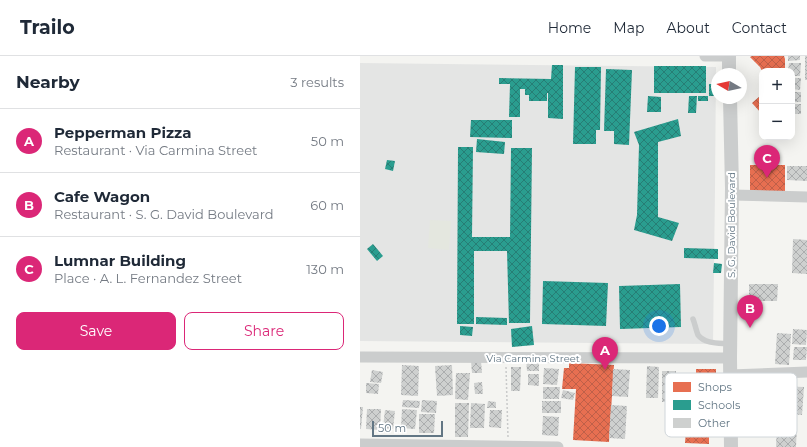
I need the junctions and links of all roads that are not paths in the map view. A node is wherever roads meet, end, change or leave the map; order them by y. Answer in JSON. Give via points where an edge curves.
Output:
{"nodes":[{"id":1,"x":705,"y":56,"type":"edge"},
{"id":2,"x":729,"y":56,"type":"edge"},
{"id":3,"x":730,"y":68,"type":"edge"},
{"id":4,"x":730,"y":104,"type":"edge"},
{"id":5,"x":732,"y":195,"type":"junction"},
{"id":6,"x":807,"y":197,"type":"edge"},
{"id":7,"x":693,"y":319,"type":"dead end"},
{"id":8,"x":730,"y":344,"type":"junction"},
{"id":9,"x":360,"y":357,"type":"edge"},
{"id":10,"x":730,"y":358,"type":"junction"},
{"id":11,"x":807,"y":372,"type":"edge"},
{"id":12,"x":730,"y":373,"type":"edge"},
{"id":13,"x":781,"y":373,"type":"edge"},
{"id":14,"x":731,"y":437,"type":"edge"},
{"id":15,"x":360,"y":444,"type":"edge"},
{"id":16,"x":508,"y":447,"type":"edge"},
{"id":17,"x":558,"y":447,"type":"edge"},
{"id":18,"x":731,"y":447,"type":"edge"}],
"edges":[{"from":1,"to":2,"type":"street"},
{"from":2,"to":3,"type":"street"},
{"from":4,"to":5,"type":"street","name":"S. G. David Boulevard"},
{"from":5,"to":6,"type":"street"},
{"from":5,"to":8,"type":"street","name":"S. G. David Boulevard"},
{"from":7,"to":8,"type":"lane","via":[[699,335],[707,341]]},
{"from":8,"to":10,"type":"street","name":"S. G. David Boulevard"},
{"from":9,"to":10,"type":"street","name":"Via Carmina Street"},
{"from":10,"to":12,"type":"street","name":"S. G. David Boulevard"},
{"from":11,"to":13,"type":"street"},
{"from":14,"to":18,"type":"street","name":"S. G. David Boulevard"},
{"from":15,"to":16,"type":"street"},
{"from":16,"to":17,"type":"street"}]}
